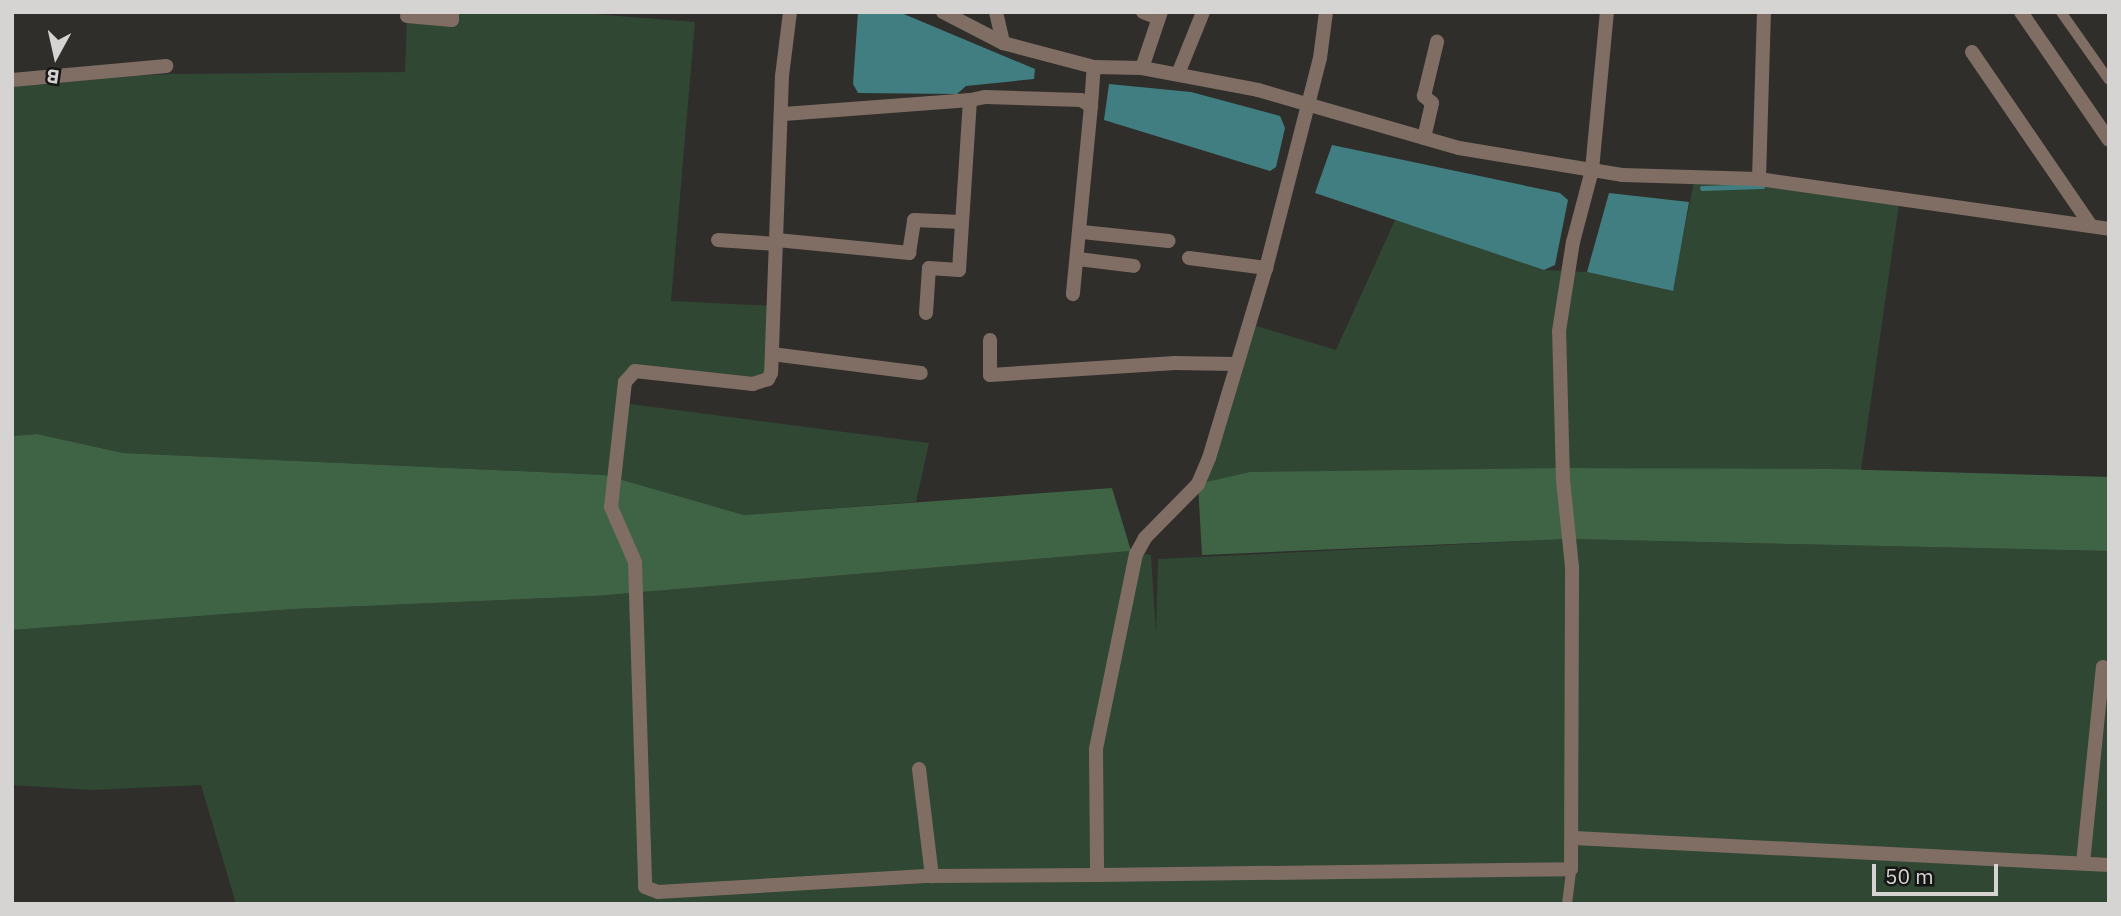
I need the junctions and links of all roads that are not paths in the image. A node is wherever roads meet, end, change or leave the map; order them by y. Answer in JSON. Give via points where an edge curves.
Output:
{"nodes":[{"id":1,"x":452,"y":12,"type":"edge"},
{"id":2,"x":790,"y":12,"type":"edge"},
{"id":3,"x":943,"y":12,"type":"edge"},
{"id":4,"x":996,"y":12,"type":"edge"},
{"id":5,"x":1143,"y":12,"type":"edge"},
{"id":6,"x":1203,"y":12,"type":"edge"},
{"id":7,"x":1326,"y":12,"type":"edge"},
{"id":8,"x":1607,"y":12,"type":"edge"},
{"id":9,"x":1764,"y":12,"type":"edge"},
{"id":10,"x":2021,"y":12,"type":"edge"},
{"id":11,"x":2061,"y":12,"type":"edge"},
{"id":12,"x":1159,"y":15,"type":"edge"},
{"id":13,"x":407,"y":16,"type":"dead end"},
{"id":14,"x":1437,"y":42,"type":"dead end"},
{"id":15,"x":1003,"y":43,"type":"junction"},
{"id":16,"x":1972,"y":52,"type":"dead end"},
{"id":17,"x":166,"y":66,"type":"dead end"},
{"id":18,"x":1094,"y":68,"type":"junction"},
{"id":19,"x":1142,"y":68,"type":"junction"},
{"id":20,"x":1178,"y":74,"type":"junction"},
{"id":21,"x":12,"y":80,"type":"edge"},
{"id":22,"x":2109,"y":80,"type":"edge"},
{"id":23,"x":970,"y":100,"type":"junction"},
{"id":24,"x":1306,"y":105,"type":"junction"},
{"id":25,"x":1091,"y":106,"type":"junction"},
{"id":26,"x":785,"y":114,"type":"junction"},
{"id":27,"x":1424,"y":138,"type":"junction"},
{"id":28,"x":2109,"y":139,"type":"edge"},
{"id":29,"x":1591,"y":170,"type":"junction"},
{"id":30,"x":1759,"y":179,"type":"junction"},
{"id":31,"x":961,"y":222,"type":"junction"},
{"id":32,"x":2091,"y":226,"type":"junction"},
{"id":33,"x":2109,"y":229,"type":"edge"},
{"id":34,"x":1082,"y":232,"type":"junction"},
{"id":35,"x":718,"y":240,"type":"dead end"},
{"id":36,"x":1169,"y":241,"type":"dead end"},
{"id":37,"x":777,"y":242,"type":"junction"},
{"id":38,"x":1189,"y":258,"type":"dead end"},
{"id":39,"x":1078,"y":259,"type":"junction"},
{"id":40,"x":1134,"y":266,"type":"dead end"},
{"id":41,"x":1266,"y":268,"type":"junction"},
{"id":42,"x":1073,"y":294,"type":"dead end"},
{"id":43,"x":926,"y":313,"type":"dead end"},
{"id":44,"x":990,"y":341,"type":"dead end"},
{"id":45,"x":772,"y":354,"type":"junction"},
{"id":46,"x":1235,"y":364,"type":"junction"},
{"id":47,"x":921,"y":373,"type":"dead end"},
{"id":48,"x":2103,"y":667,"type":"dead end"},
{"id":49,"x":919,"y":769,"type":"dead end"},
{"id":50,"x":1574,"y":838,"type":"junction"},
{"id":51,"x":2083,"y":863,"type":"junction"},
{"id":52,"x":2109,"y":865,"type":"edge"},
{"id":53,"x":1571,"y":869,"type":"junction"},
{"id":54,"x":1097,"y":875,"type":"junction"},
{"id":55,"x":932,"y":876,"type":"junction"},
{"id":56,"x":1567,"y":904,"type":"edge"}],
"edges":[{"from":1,"to":13,"type":"street","via":[[452,20],[445,21]]},
{"from":2,"to":26,"type":"street","via":[[782,76]]},
{"from":3,"to":15,"type":"street"},
{"from":4,"to":15,"type":"street"},
{"from":5,"to":12,"type":"street"},
{"from":6,"to":20,"type":"street"},
{"from":7,"to":24,"type":"street","via":[[1320,58]]},
{"from":8,"to":29,"type":"street"},
{"from":9,"to":30,"type":"street"},
{"from":10,"to":28,"type":"street"},
{"from":11,"to":22,"type":"lane"},
{"from":12,"to":19,"type":"street"},
{"from":14,"to":27,"type":"street","via":[[1424,96],[1433,103]]},
{"from":15,"to":18,"type":"street"},
{"from":16,"to":32,"type":"street"},
{"from":17,"to":21,"type":"street"},
{"from":18,"to":19,"type":"street"},
{"from":18,"to":25,"type":"street"},
{"from":19,"to":20,"type":"street"},
{"from":20,"to":24,"type":"street"},
{"from":23,"to":25,"type":"street","via":[[1082,100]]},
{"from":23,"to":26,"type":"street"},
{"from":23,"to":31,"type":"street"},
{"from":24,"to":27,"type":"street"},
{"from":24,"to":41,"type":"street"},
{"from":25,"to":34,"type":"street"},
{"from":26,"to":37,"type":"street"},
{"from":27,"to":29,"type":"street"},
{"from":29,"to":30,"type":"street"},
{"from":29,"to":50,"type":"street","via":[[1573,242],[1559,331],[1563,480],[1572,567]]},
{"from":30,"to":32,"type":"street"},
{"from":31,"to":37,"type":"street","via":[[914,220],[909,253]]},
{"from":31,"to":43,"type":"street","via":[[959,270],[929,268]]},
{"from":32,"to":33,"type":"street"},
{"from":34,"to":36,"type":"street"},
{"from":34,"to":39,"type":"street"},
{"from":35,"to":37,"type":"street"},
{"from":37,"to":45,"type":"street"},
{"from":38,"to":41,"type":"street"},
{"from":39,"to":40,"type":"street"},
{"from":39,"to":42,"type":"street"},
{"from":41,"to":46,"type":"street"},
{"from":44,"to":46,"type":"street","via":[[990,375],[1175,363]]},
{"from":45,"to":47,"type":"street"},
{"from":45,"to":55,"type":"street","via":[[771,373],[761,383],[635,371],[625,382],[611,507],[635,562],[645,887],[657,892]]},
{"from":46,"to":54,"type":"street","via":[[1198,484],[1145,538],[1136,554],[1096,749]]},
{"from":48,"to":51,"type":"street"},
{"from":49,"to":55,"type":"street"},
{"from":50,"to":51,"type":"street"},
{"from":50,"to":53,"type":"street"},
{"from":51,"to":52,"type":"street"},
{"from":53,"to":54,"type":"street"},
{"from":53,"to":56,"type":"lane"},
{"from":54,"to":55,"type":"street"}]}
